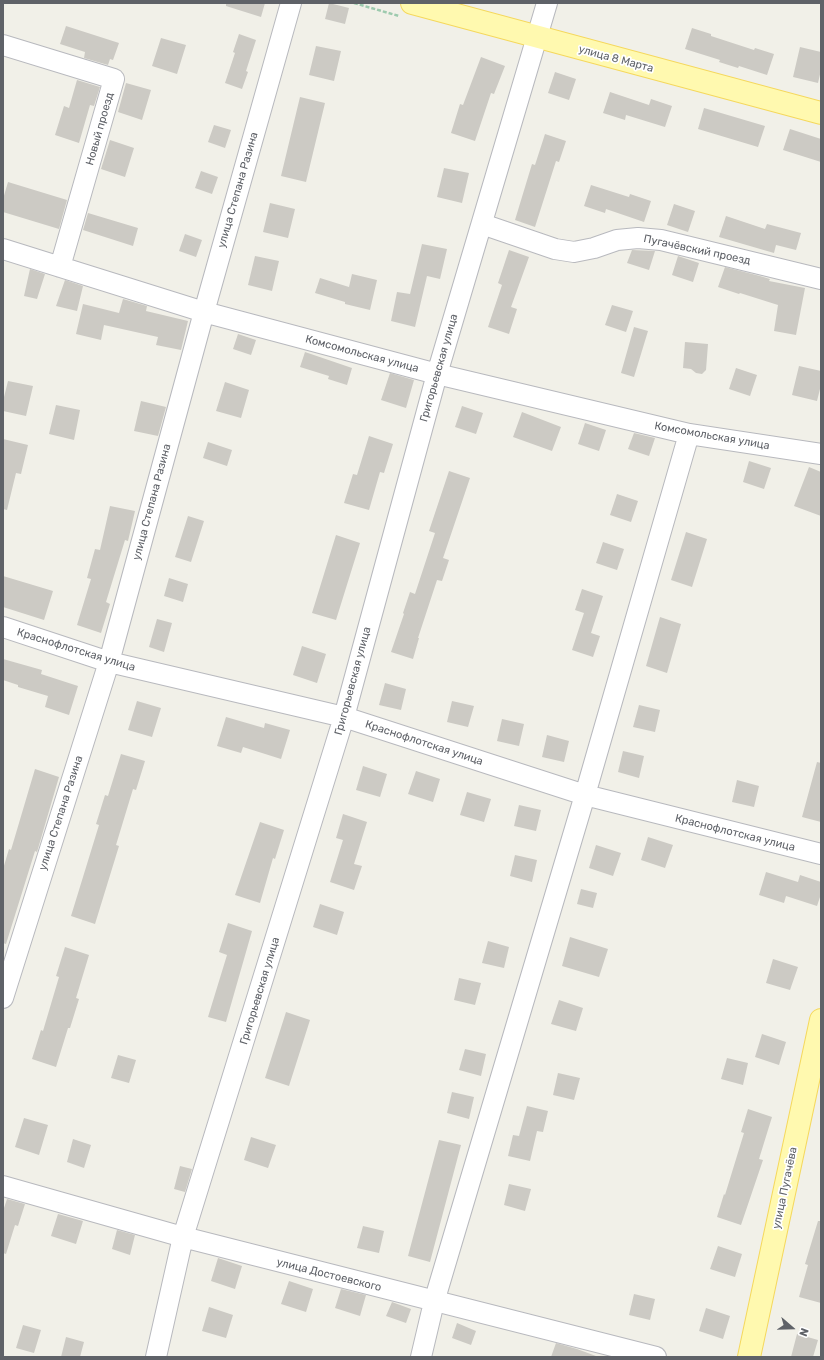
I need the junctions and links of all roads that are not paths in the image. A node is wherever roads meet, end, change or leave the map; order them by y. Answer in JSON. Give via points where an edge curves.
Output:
{"nodes":[{"id":1,"x":291,"y":3,"type":"edge"},
{"id":2,"x":412,"y":3,"type":"edge"},
{"id":3,"x":547,"y":3,"type":"edge"},
{"id":4,"x":537,"y":38,"type":"junction"},
{"id":5,"x":3,"y":45,"type":"edge"},
{"id":6,"x":821,"y":114,"type":"edge"},
{"id":7,"x":482,"y":224,"type":"junction"},
{"id":8,"x":3,"y":249,"type":"edge"},
{"id":9,"x":60,"y":267,"type":"junction"},
{"id":10,"x":821,"y":279,"type":"edge"},
{"id":11,"x":204,"y":312,"type":"junction"},
{"id":12,"x":436,"y":374,"type":"junction"},
{"id":13,"x":688,"y":434,"type":"junction"},
{"id":14,"x":821,"y":454,"type":"edge"},
{"id":15,"x":3,"y":627,"type":"edge"},
{"id":16,"x":109,"y":662,"type":"junction"},
{"id":17,"x":344,"y":717,"type":"junction"},
{"id":18,"x":585,"y":795,"type":"junction"},
{"id":19,"x":821,"y":854,"type":"edge"},
{"id":20,"x":3,"y":998,"type":"edge"},
{"id":21,"x":821,"y":1020,"type":"edge"},
{"id":22,"x":3,"y":1186,"type":"edge"},
{"id":23,"x":184,"y":1237,"type":"junction"},
{"id":24,"x":434,"y":1302,"type":"junction"},
{"id":25,"x":156,"y":1357,"type":"edge"},
{"id":26,"x":421,"y":1357,"type":"edge"},
{"id":27,"x":656,"y":1357,"type":"edge"},
{"id":28,"x":749,"y":1357,"type":"edge"}],
"edges":[{"from":1,"to":11,"type":"street","name":"улица Степана Разина"},
{"from":2,"to":4,"type":"main road","name":"улица 8 Марта"},
{"from":3,"to":4,"type":"street","name":"Григорьевская улица"},
{"from":4,"to":6,"type":"main road","name":"улица 8 Марта"},
{"from":4,"to":7,"type":"street","name":"Григорьевская улица"},
{"from":5,"to":9,"type":"street","name":"Новый проезд","via":[[114,79]]},
{"from":7,"to":10,"type":"street","name":"Пугачёвский проезд","via":[[554,249],[574,252],[617,240],[661,240]]},
{"from":7,"to":12,"type":"street","name":"Григорьевская улица"},
{"from":8,"to":9,"type":"street","name":"Комсомольская улица"},
{"from":9,"to":11,"type":"street","name":"Комсомольская улица"},
{"from":11,"to":12,"type":"street","name":"Комсомольская улица"},
{"from":11,"to":16,"type":"street","name":"улица Степана Разина"},
{"from":12,"to":13,"type":"street","name":"Комсомольская улица"},
{"from":12,"to":17,"type":"street","name":"Григорьевская улица"},
{"from":13,"to":14,"type":"street","name":"Комсомольская улица"},
{"from":13,"to":18,"type":"street"},
{"from":15,"to":16,"type":"street","name":"Краснофлотская улица"},
{"from":16,"to":17,"type":"street","name":"Краснофлотская улица"},
{"from":16,"to":20,"type":"street","name":"улица Степана Разина"},
{"from":17,"to":18,"type":"street","name":"Краснофлотская улица"},
{"from":17,"to":23,"type":"street","name":"Григорьевская улица"},
{"from":18,"to":19,"type":"street","name":"Краснофлотская улица"},
{"from":18,"to":24,"type":"street"},
{"from":21,"to":28,"type":"main road","name":"улица Пугачёва"},
{"from":22,"to":23,"type":"street","name":"улица Достоевского"},
{"from":23,"to":24,"type":"street","name":"улица Достоевского"},
{"from":23,"to":25,"type":"street","name":"Григорьевская улица"},
{"from":24,"to":26,"type":"street"},
{"from":24,"to":27,"type":"street","name":"улица Достоевского"}]}
